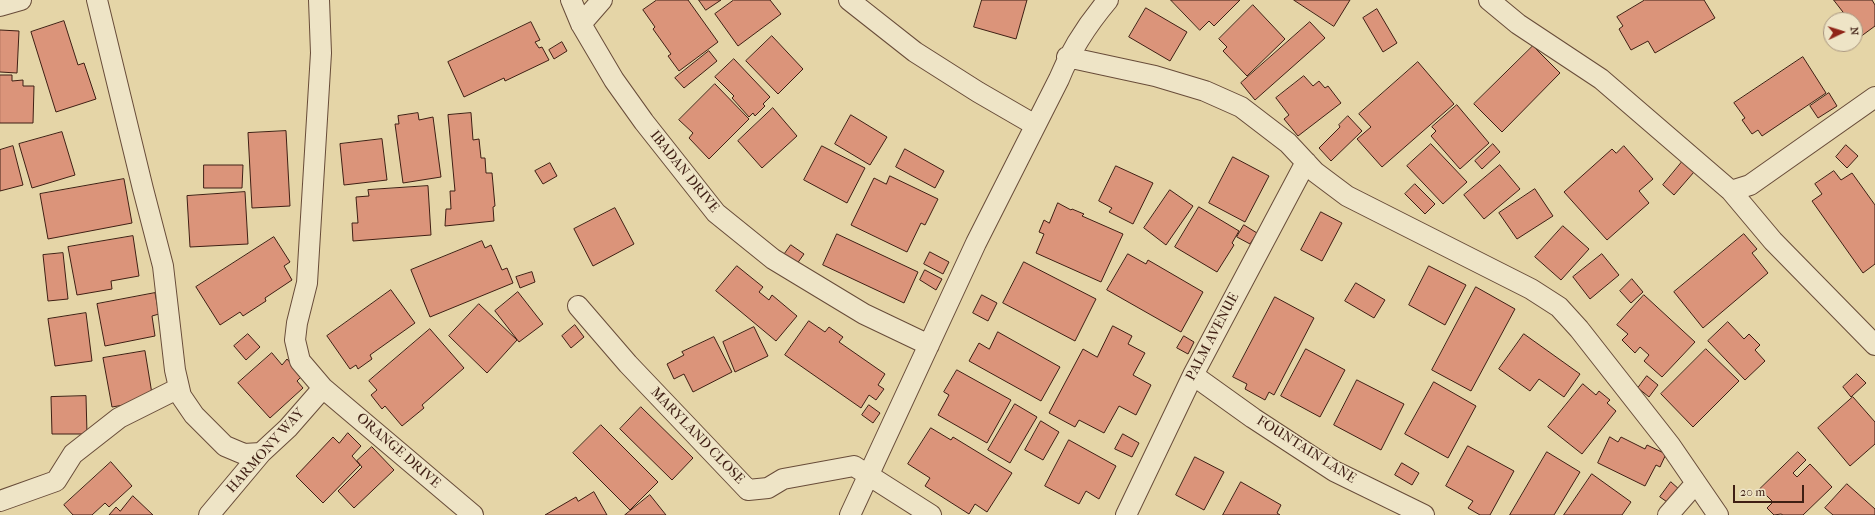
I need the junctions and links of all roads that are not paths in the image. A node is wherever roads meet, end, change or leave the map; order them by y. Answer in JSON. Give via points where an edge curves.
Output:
{"nodes":[{"id":1,"x":21,"y":0,"type":"edge"},
{"id":2,"x":97,"y":0,"type":"edge"},
{"id":3,"x":319,"y":0,"type":"edge"},
{"id":4,"x":571,"y":0,"type":"edge"},
{"id":5,"x":602,"y":0,"type":"edge"},
{"id":6,"x":849,"y":0,"type":"edge"},
{"id":7,"x":1108,"y":0,"type":"edge"},
{"id":8,"x":1489,"y":0,"type":"edge"},
{"id":9,"x":0,"y":6,"type":"edge"},
{"id":10,"x":581,"y":24,"type":"junction"},
{"id":11,"x":1067,"y":57,"type":"junction"},
{"id":12,"x":1875,"y":97,"type":"edge"},
{"id":13,"x":1035,"y":125,"type":"junction"},
{"id":14,"x":1306,"y":162,"type":"junction"},
{"id":15,"x":1731,"y":191,"type":"junction"},
{"id":16,"x":578,"y":306,"type":"dead end"},
{"id":17,"x":928,"y":345,"type":"junction"},
{"id":18,"x":1875,"y":345,"type":"edge"},
{"id":19,"x":1193,"y":375,"type":"junction"},
{"id":20,"x":180,"y":388,"type":"junction"},
{"id":21,"x":323,"y":388,"type":"junction"},
{"id":22,"x":261,"y":453,"type":"junction"},
{"id":23,"x":869,"y":475,"type":"junction"},
{"id":24,"x":1696,"y":483,"type":"junction"},
{"id":25,"x":0,"y":502,"type":"edge"},
{"id":26,"x":209,"y":515,"type":"edge"},
{"id":27,"x":473,"y":515,"type":"edge"},
{"id":28,"x":850,"y":515,"type":"edge"},
{"id":29,"x":931,"y":515,"type":"edge"},
{"id":30,"x":1126,"y":515,"type":"edge"},
{"id":31,"x":1424,"y":515,"type":"edge"},
{"id":32,"x":1668,"y":515,"type":"edge"},
{"id":33,"x":1718,"y":515,"type":"edge"}],
"edges":[{"from":1,"to":9,"type":"street"},
{"from":2,"to":20,"type":"street","via":[[163,266],[175,370]]},
{"from":3,"to":21,"type":"street","name":"ORANGE DRIVE","via":[[320,53],[307,283],[295,340],[300,361]]},
{"from":4,"to":10,"type":"street","name":"IBADAN DRIVE"},
{"from":5,"to":10,"type":"street"},
{"from":6,"to":13,"type":"street","via":[[915,52]]},
{"from":7,"to":11,"type":"street","via":[[1088,23]]},
{"from":8,"to":15,"type":"street","via":[[1518,24],[1601,79]]},
{"from":10,"to":17,"type":"street","name":"IBADAN DRIVE","via":[[614,80],[716,213],[773,259],[864,314]]},
{"from":11,"to":13,"type":"street","via":[[1059,79]]},
{"from":11,"to":14,"type":"street","via":[[1155,76],[1212,94],[1241,107],[1288,143]]},
{"from":12,"to":15,"type":"street","via":[[1750,185]]},
{"from":13,"to":17,"type":"street"},
{"from":14,"to":19,"type":"street","name":"PALM AVENUE"},
{"from":14,"to":24,"type":"street","via":[[1347,196],[1532,289],[1560,307],[1670,445]]},
{"from":15,"to":18,"type":"street","via":[[1773,241]]},
{"from":16,"to":23,"type":"street","name":"MARYLAND CLOSE","via":[[628,364],[748,490],[768,488],[783,479],[846,466],[854,466]]},
{"from":17,"to":23,"type":"street"},
{"from":19,"to":30,"type":"street","name":"PALM AVENUE"},
{"from":19,"to":31,"type":"street","name":"FOUNTAIN LANE","via":[[1253,418],[1334,470]]},
{"from":20,"to":22,"type":"street","via":[[181,396],[194,416],[225,446],[244,454]]},
{"from":20,"to":25,"type":"street","via":[[119,418],[73,454],[56,480]]},
{"from":21,"to":22,"type":"street","name":"HARMONY WAY","via":[[288,428]]},
{"from":21,"to":27,"type":"street","name":"ORANGE DRIVE"},
{"from":22,"to":26,"type":"street","name":"HARMONY WAY"},
{"from":23,"to":28,"type":"street"},
{"from":23,"to":29,"type":"street"},
{"from":24,"to":32,"type":"street"},
{"from":24,"to":33,"type":"street"}]}
